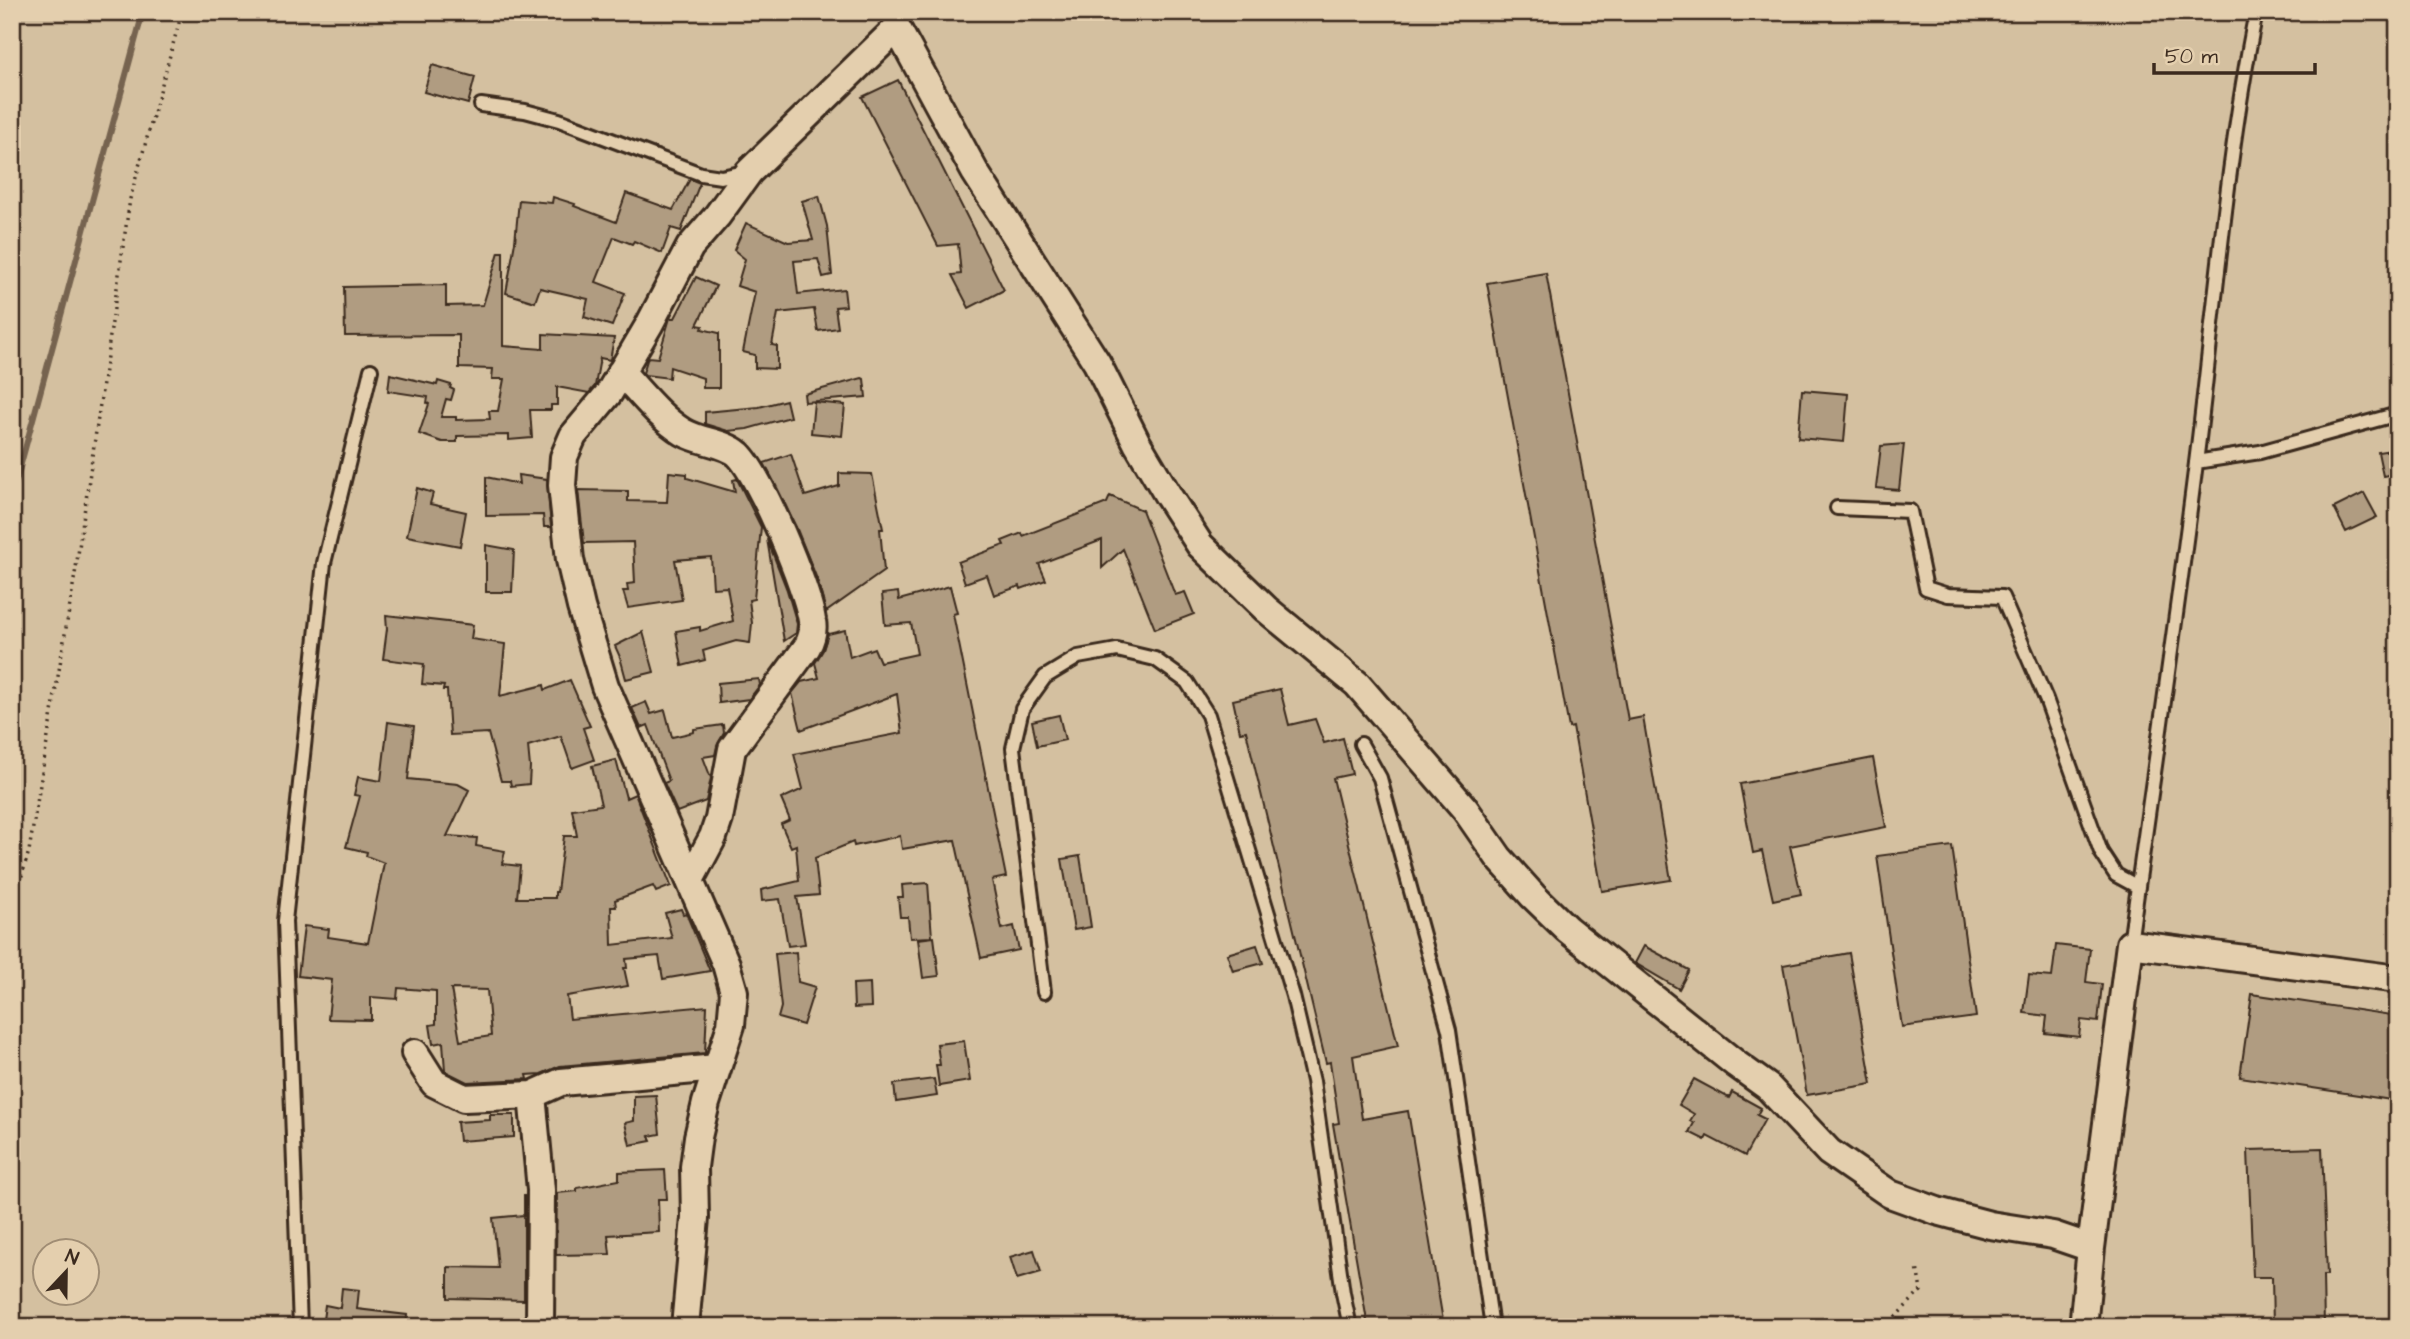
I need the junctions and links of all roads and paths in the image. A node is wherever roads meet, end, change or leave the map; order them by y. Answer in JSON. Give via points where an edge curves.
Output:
{"nodes":[{"id":1,"x":182,"y":12,"type":"edge"},
{"id":2,"x":2256,"y":12,"type":"edge"},
{"id":3,"x":481,"y":105,"type":"dead end"},
{"id":4,"x":749,"y":172,"type":"junction"},
{"id":5,"x":371,"y":370,"type":"dead end"},
{"id":6,"x":621,"y":372,"type":"junction"},
{"id":7,"x":2398,"y":414,"type":"edge"},
{"id":8,"x":2196,"y":462,"type":"junction"},
{"id":9,"x":1837,"y":508,"type":"dead end"},
{"id":10,"x":1361,"y":744,"type":"dead end"},
{"id":11,"x":690,"y":880,"type":"junction"},
{"id":12,"x":2138,"y":887,"type":"junction"},
{"id":13,"x":12,"y":910,"type":"edge"},
{"id":14,"x":2130,"y":944,"type":"junction"},
{"id":15,"x":2398,"y":979,"type":"edge"},
{"id":16,"x":1044,"y":992,"type":"dead end"},
{"id":17,"x":415,"y":1053,"type":"dead end"},
{"id":18,"x":717,"y":1068,"type":"junction"},
{"id":19,"x":532,"y":1096,"type":"junction"},
{"id":20,"x":2091,"y":1248,"type":"junction"},
{"id":21,"x":1917,"y":1267,"type":"dead end"},
{"id":22,"x":300,"y":1327,"type":"edge"},
{"id":23,"x":540,"y":1327,"type":"edge"},
{"id":24,"x":685,"y":1327,"type":"edge"},
{"id":25,"x":1350,"y":1327,"type":"edge"},
{"id":26,"x":1492,"y":1327,"type":"edge"},
{"id":27,"x":1885,"y":1327,"type":"edge"},
{"id":28,"x":2083,"y":1327,"type":"edge"}],
"edges":[{"from":1,"to":13,"type":"path","via":[[130,199],[76,568],[31,838]]},
{"from":2,"to":8,"type":"lane","via":[[2218,262]]},
{"from":3,"to":4,"type":"lane","via":[[559,120],[701,174],[721,177]]},
{"from":4,"to":6,"type":"street","via":[[690,247]]},
{"from":4,"to":20,"type":"street","via":[[900,24],[975,172],[1097,363],[1137,443],[1200,545],[1266,609],[1357,684],[1533,896],[1567,929],[1768,1087],[1829,1152],[1890,1194],[1937,1211],[2053,1235]]},
{"from":5,"to":22,"type":"lane","via":[[324,563],[285,921]]},
{"from":6,"to":11,"type":"street","via":[[573,436],[564,457],[562,485],[570,560],[605,686]]},
{"from":6,"to":11,"type":"street","via":[[684,433],[734,451],[746,464],[783,536],[813,624],[807,646],[732,749],[719,819]]},
{"from":7,"to":8,"type":"lane","via":[[2260,452]]},
{"from":8,"to":12,"type":"lane"},
{"from":9,"to":12,"type":"lane","via":[[1910,511],[1926,588],[1948,595],[2002,597],[2046,699],[2101,852],[2116,875]]},
{"from":10,"to":26,"type":"lane","via":[[1380,778],[1449,1030]]},
{"from":11,"to":18,"type":"street","via":[[734,992],[731,1025]]},
{"from":12,"to":14,"type":"lane"},
{"from":14,"to":15,"type":"street"},
{"from":14,"to":20,"type":"street"},
{"from":16,"to":25,"type":"lane","via":[[1013,748],[1022,709],[1045,677],[1078,657],[1117,650],[1155,659],[1187,682],[1208,715],[1293,996],[1312,1081]]},
{"from":17,"to":19,"type":"street","via":[[434,1083],[464,1098]]},
{"from":18,"to":19,"type":"street","via":[[561,1082]]},
{"from":18,"to":24,"type":"street","via":[[694,1167],[695,1218]]},
{"from":19,"to":23,"type":"street","via":[[541,1190]]},
{"from":20,"to":28,"type":"street"},
{"from":21,"to":27,"type":"path","via":[[1921,1291]]}]}
